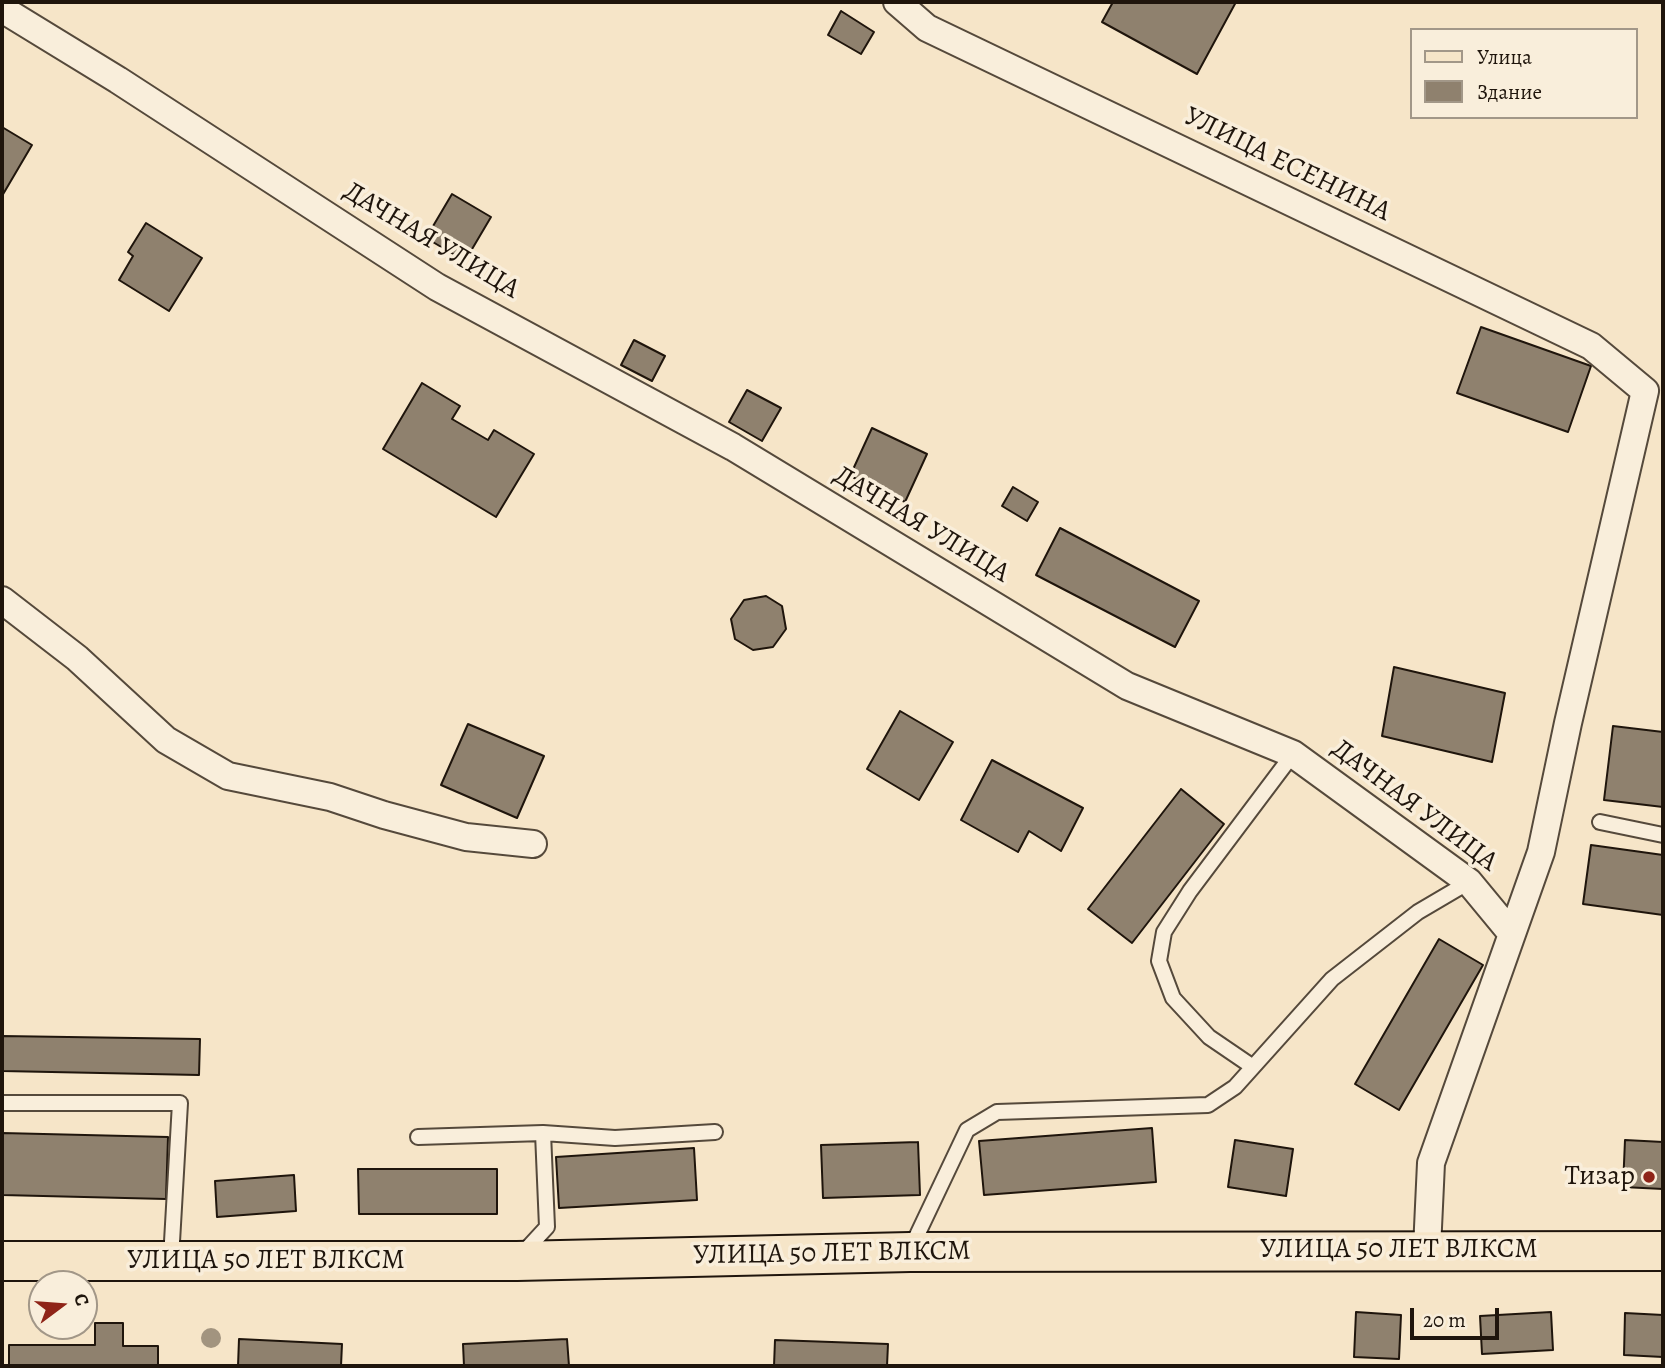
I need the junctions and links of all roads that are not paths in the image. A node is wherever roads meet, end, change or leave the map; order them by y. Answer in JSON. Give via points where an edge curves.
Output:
{"nodes":[{"id":1,"x":897,"y":2,"type":"edge"},
{"id":2,"x":2,"y":9,"type":"edge"},
{"id":3,"x":2,"y":600,"type":"edge"},
{"id":4,"x":1293,"y":754,"type":"junction"},
{"id":5,"x":1600,"y":822,"type":"dead end"},
{"id":6,"x":1663,"y":835,"type":"edge"},
{"id":7,"x":533,"y":844,"type":"dead end"},
{"id":8,"x":1469,"y":882,"type":"junction"},
{"id":9,"x":1513,"y":934,"type":"junction"},
{"id":10,"x":1253,"y":1067,"type":"junction"},
{"id":11,"x":2,"y":1103,"type":"edge"},
{"id":12,"x":715,"y":1132,"type":"dead end"},
{"id":13,"x":543,"y":1133,"type":"junction"},
{"id":14,"x":418,"y":1137,"type":"dead end"},
{"id":15,"x":1427,"y":1250,"type":"junction"},
{"id":16,"x":1663,"y":1251,"type":"edge"},
{"id":17,"x":910,"y":1252,"type":"junction"},
{"id":18,"x":2,"y":1261,"type":"edge"},
{"id":19,"x":517,"y":1261,"type":"junction"},
{"id":20,"x":171,"y":1262,"type":"junction"}],
"edges":[{"from":1,"to":9,"type":"street","name":"УЛИЦА ЕСЕНИНА","via":[[927,28],[1591,346],[1645,391],[1541,852]]},
{"from":2,"to":4,"type":"street","name":"ДАЧНАЯ УЛИЦА","via":[[437,287],[733,447],[1126,686]]},
{"from":3,"to":7,"type":"street","via":[[77,658],[166,740],[228,776],[330,797],[466,837]]},
{"from":4,"to":8,"type":"street","name":"ДАЧНАЯ УЛИЦА"},
{"from":4,"to":10,"type":"lane","via":[[1170,922],[1158,961],[1173,998],[1209,1037]]},
{"from":5,"to":6,"type":"lane"},
{"from":8,"to":9,"type":"street","name":"ДАЧНАЯ УЛИЦА"},
{"from":8,"to":10,"type":"lane","via":[[1418,912],[1332,979]]},
{"from":9,"to":15,"type":"street","via":[[1431,1163]]},
{"from":10,"to":17,"type":"lane","via":[[1235,1087],[1208,1105],[997,1112],[967,1130]]},
{"from":11,"to":20,"type":"lane","via":[[180,1103]]},
{"from":12,"to":13,"type":"lane","via":[[615,1138]]},
{"from":13,"to":14,"type":"lane"},
{"from":13,"to":19,"type":"lane","via":[[547,1227]]},
{"from":15,"to":16,"type":"main road","name":"УЛИЦА 50 ЛЕТ ВЛКСМ"},
{"from":15,"to":17,"type":"main road","name":"УЛИЦА 50 ЛЕТ ВЛКСМ"},
{"from":17,"to":19,"type":"main road","name":"УЛИЦА 50 ЛЕТ ВЛКСМ"},
{"from":18,"to":20,"type":"main road","name":"УЛИЦА 50 ЛЕТ ВЛКСМ"},
{"from":19,"to":20,"type":"main road","name":"УЛИЦА 50 ЛЕТ ВЛКСМ"}]}
